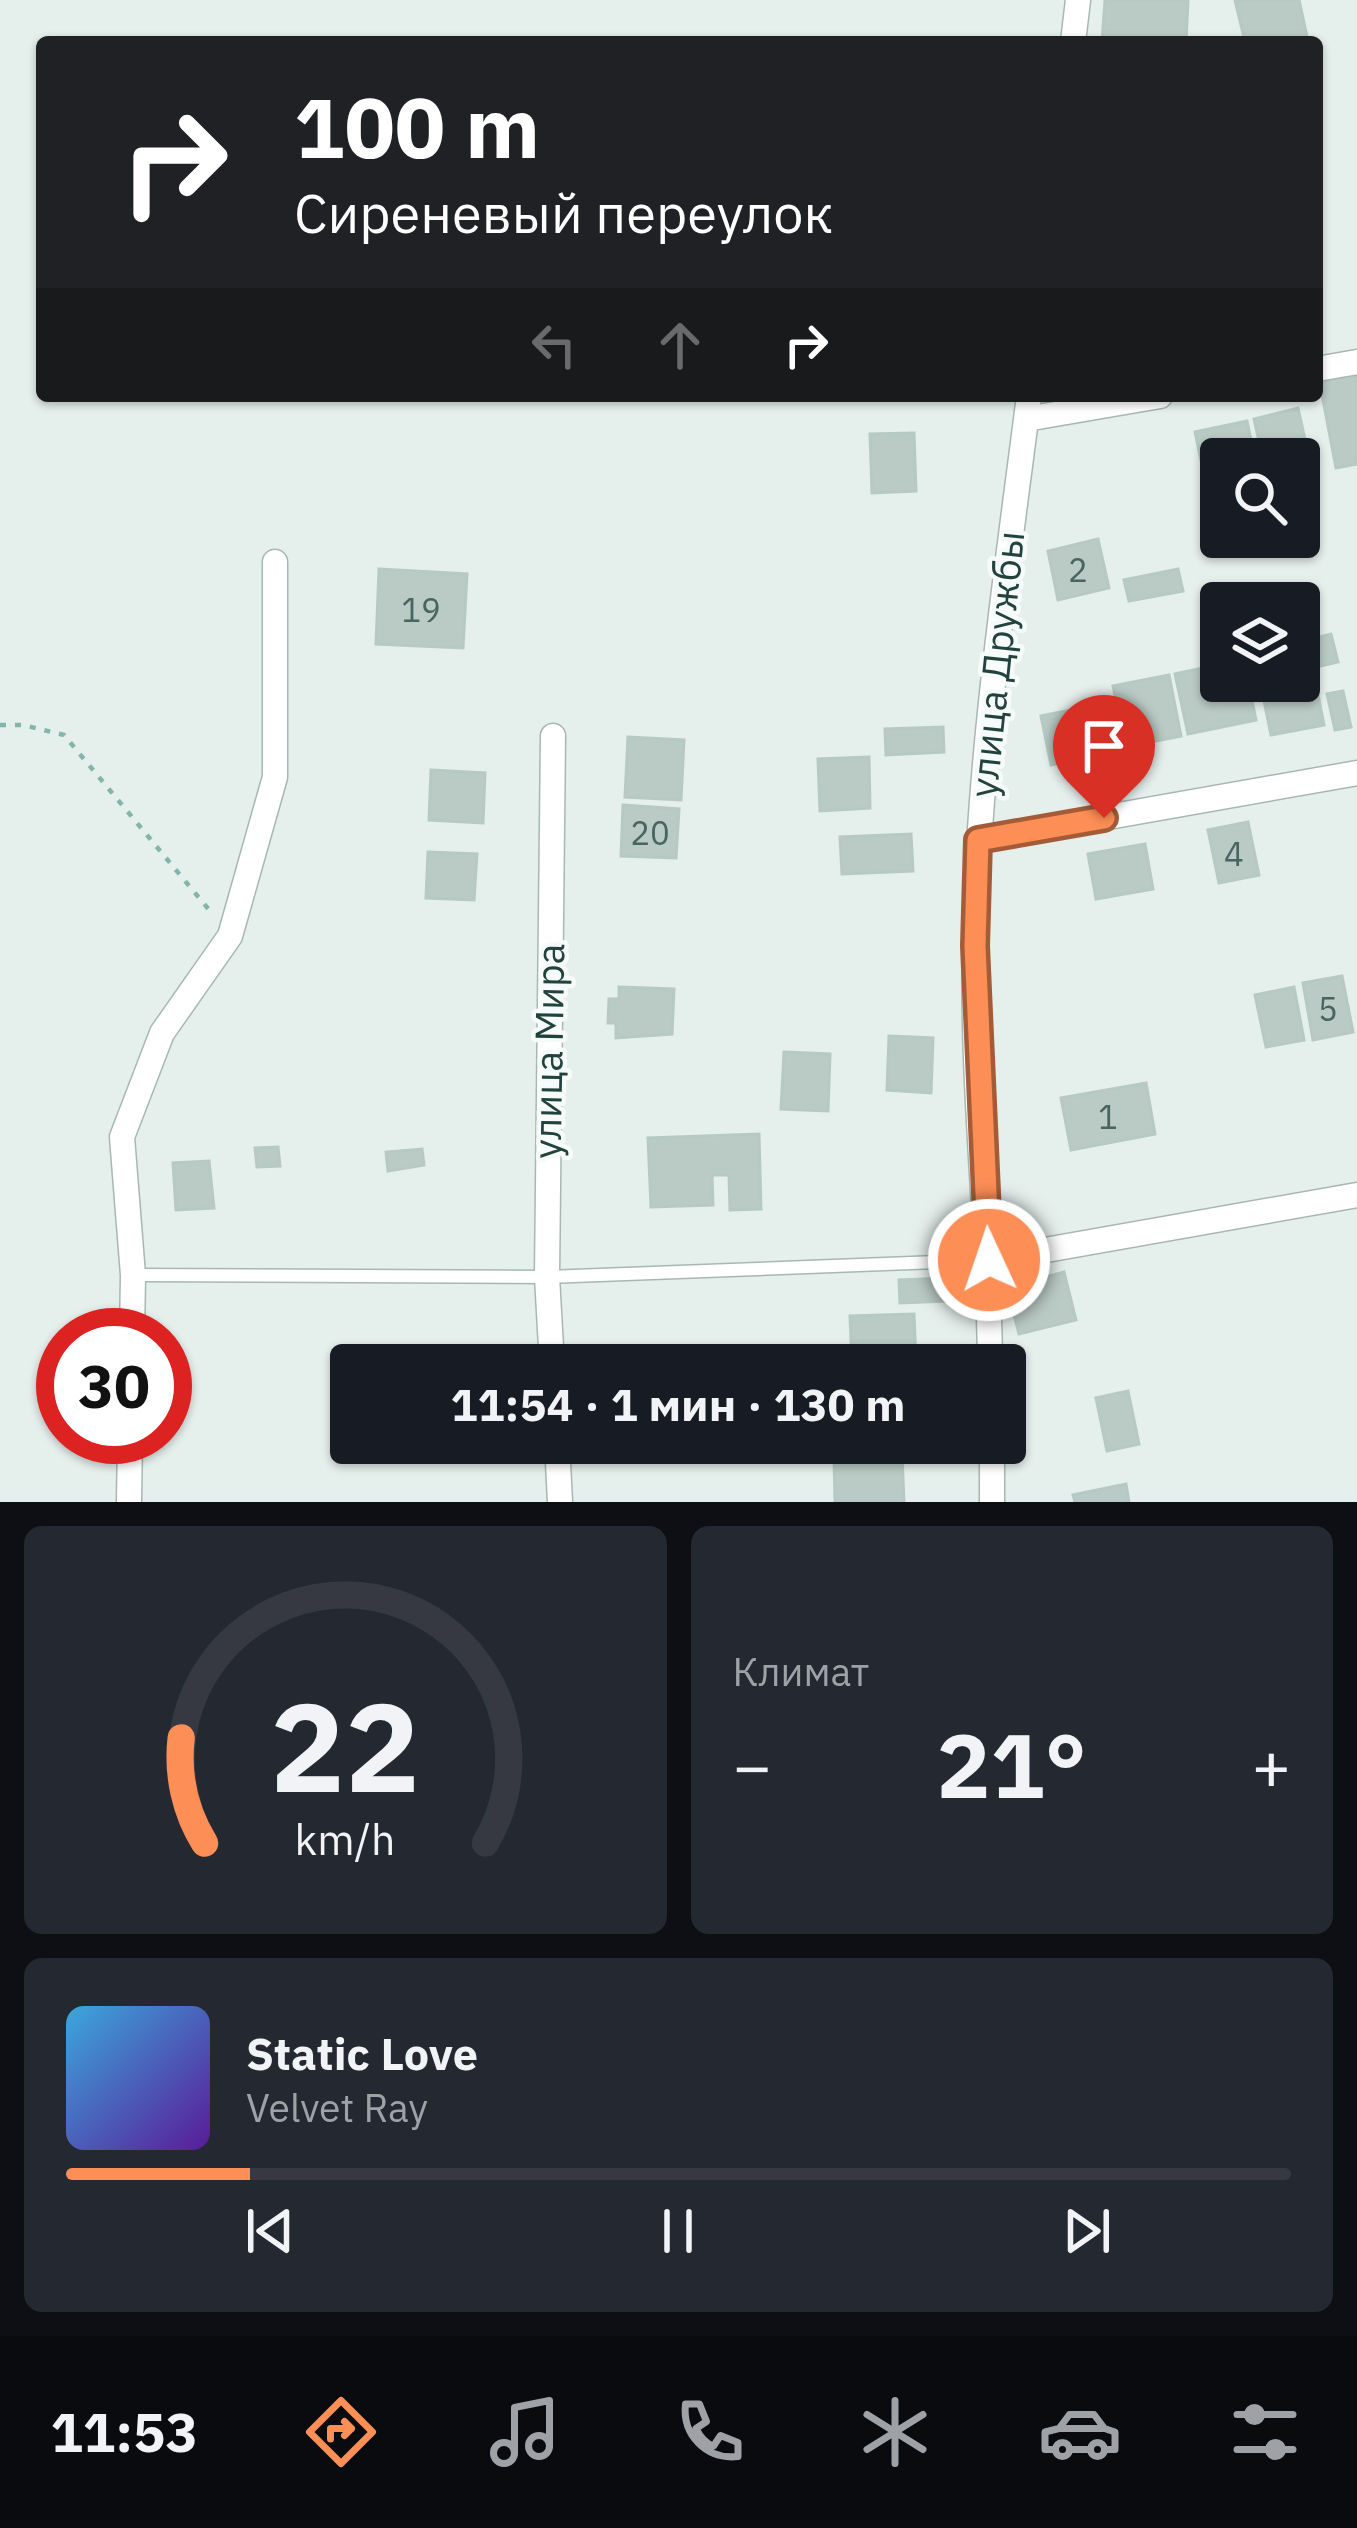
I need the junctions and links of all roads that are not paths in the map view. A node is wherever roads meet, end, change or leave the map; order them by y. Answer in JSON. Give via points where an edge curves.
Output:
{"nodes":[{"id":1,"x":1078,"y":0,"type":"edge"},
{"id":2,"x":1073,"y":36,"type":"edge"},
{"id":3,"x":1357,"y":362,"type":"edge"},
{"id":4,"x":1323,"y":368,"type":"edge"},
{"id":5,"x":1094,"y":402,"type":"edge"},
{"id":6,"x":1027,"y":408,"type":"edge"},
{"id":7,"x":274,"y":562,"type":"dead end"},
{"id":8,"x":553,"y":736,"type":"dead end"},
{"id":9,"x":1357,"y":773,"type":"edge"},
{"id":10,"x":978,"y":840,"type":"junction"},
{"id":11,"x":1357,"y":1196,"type":"edge"},
{"id":12,"x":989,"y":1260,"type":"junction"},
{"id":13,"x":133,"y":1275,"type":"junction"},
{"id":14,"x":547,"y":1277,"type":"junction"},
{"id":15,"x":132,"y":1308,"type":"edge"},
{"id":16,"x":551,"y":1344,"type":"edge"},
{"id":17,"x":991,"y":1344,"type":"edge"},
{"id":18,"x":130,"y":1464,"type":"edge"},
{"id":19,"x":558,"y":1464,"type":"edge"},
{"id":20,"x":992,"y":1464,"type":"edge"},
{"id":21,"x":129,"y":1502,"type":"edge"},
{"id":22,"x":560,"y":1502,"type":"edge"},
{"id":23,"x":992,"y":1502,"type":"edge"}],
"edges":[{"from":1,"to":2,"type":"street"},
{"from":3,"to":4,"type":"street"},
{"from":5,"to":6,"type":"street"},
{"from":6,"to":10,"type":"street","name":"улица Дружбы"},
{"from":7,"to":13,"type":"street","via":[[275,777],[230,936],[162,1033],[122,1137]]},
{"from":8,"to":14,"type":"street","name":"улица Мира"},
{"from":9,"to":10,"type":"street"},
{"from":10,"to":12,"type":"street","name":"улица Дружбы"},
{"from":11,"to":12,"type":"street"},
{"from":12,"to":14,"type":"lane"},
{"from":12,"to":17,"type":"street","name":"улица Дружбы"},
{"from":13,"to":14,"type":"lane"},
{"from":13,"to":15,"type":"street"},
{"from":14,"to":16,"type":"street","name":"улица Мира"},
{"from":18,"to":21,"type":"street"},
{"from":19,"to":22,"type":"street"},
{"from":20,"to":23,"type":"street"}]}
